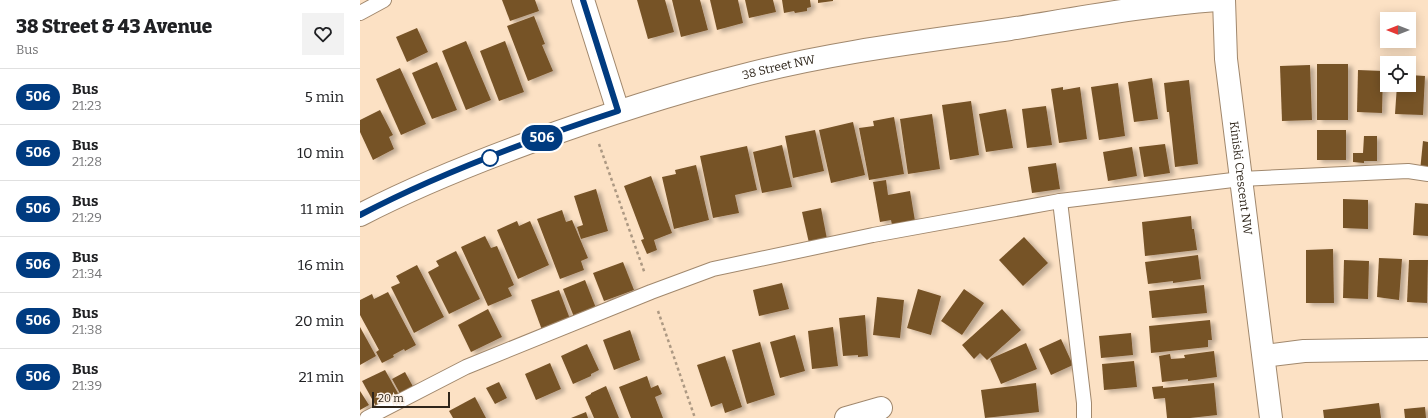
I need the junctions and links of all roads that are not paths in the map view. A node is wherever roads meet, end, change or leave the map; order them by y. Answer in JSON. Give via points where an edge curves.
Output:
{"nodes":[{"id":1,"x":383,"y":0,"type":"edge"},
{"id":2,"x":583,"y":0,"type":"edge"},
{"id":3,"x":1218,"y":0,"type":"edge"},
{"id":4,"x":1224,"y":0,"type":"edge"},
{"id":5,"x":360,"y":13,"type":"edge"},
{"id":6,"x":618,"y":111,"type":"junction"},
{"id":7,"x":1428,"y":174,"type":"edge"},
{"id":8,"x":1241,"y":179,"type":"junction"},
{"id":9,"x":1060,"y":201,"type":"junction"},
{"id":10,"x":360,"y":215,"type":"edge"},
{"id":11,"x":1428,"y":349,"type":"edge"},
{"id":12,"x":1264,"y":356,"type":"junction"},
{"id":13,"x":881,"y":408,"type":"dead end"},
{"id":14,"x":367,"y":418,"type":"edge"},
{"id":15,"x":846,"y":418,"type":"edge"},
{"id":16,"x":1084,"y":418,"type":"edge"},
{"id":17,"x":1270,"y":418,"type":"edge"}],
"edges":[{"from":1,"to":5,"type":"lane"},
{"from":2,"to":6,"type":"street"},
{"from":3,"to":6,"type":"street","name":"38 Street NW","via":[[1162,6],[828,57],[737,76]]},
{"from":4,"to":8,"type":"street","name":"Kiniski Crescent NW","via":[[1226,59]]},
{"from":6,"to":10,"type":"street","name":"38 Street NW","via":[[488,158]]},
{"from":7,"to":8,"type":"lane","via":[[1408,171]]},
{"from":8,"to":9,"type":"lane"},
{"from":8,"to":12,"type":"street","name":"Kiniski Crescent NW"},
{"from":9,"to":14,"type":"lane","via":[[873,235],[713,269],[466,367]]},
{"from":9,"to":16,"type":"lane"},
{"from":11,"to":12,"type":"street","via":[[1304,351]]},
{"from":12,"to":17,"type":"street","name":"Kiniski Crescent NW"},
{"from":13,"to":15,"type":"street"}]}
